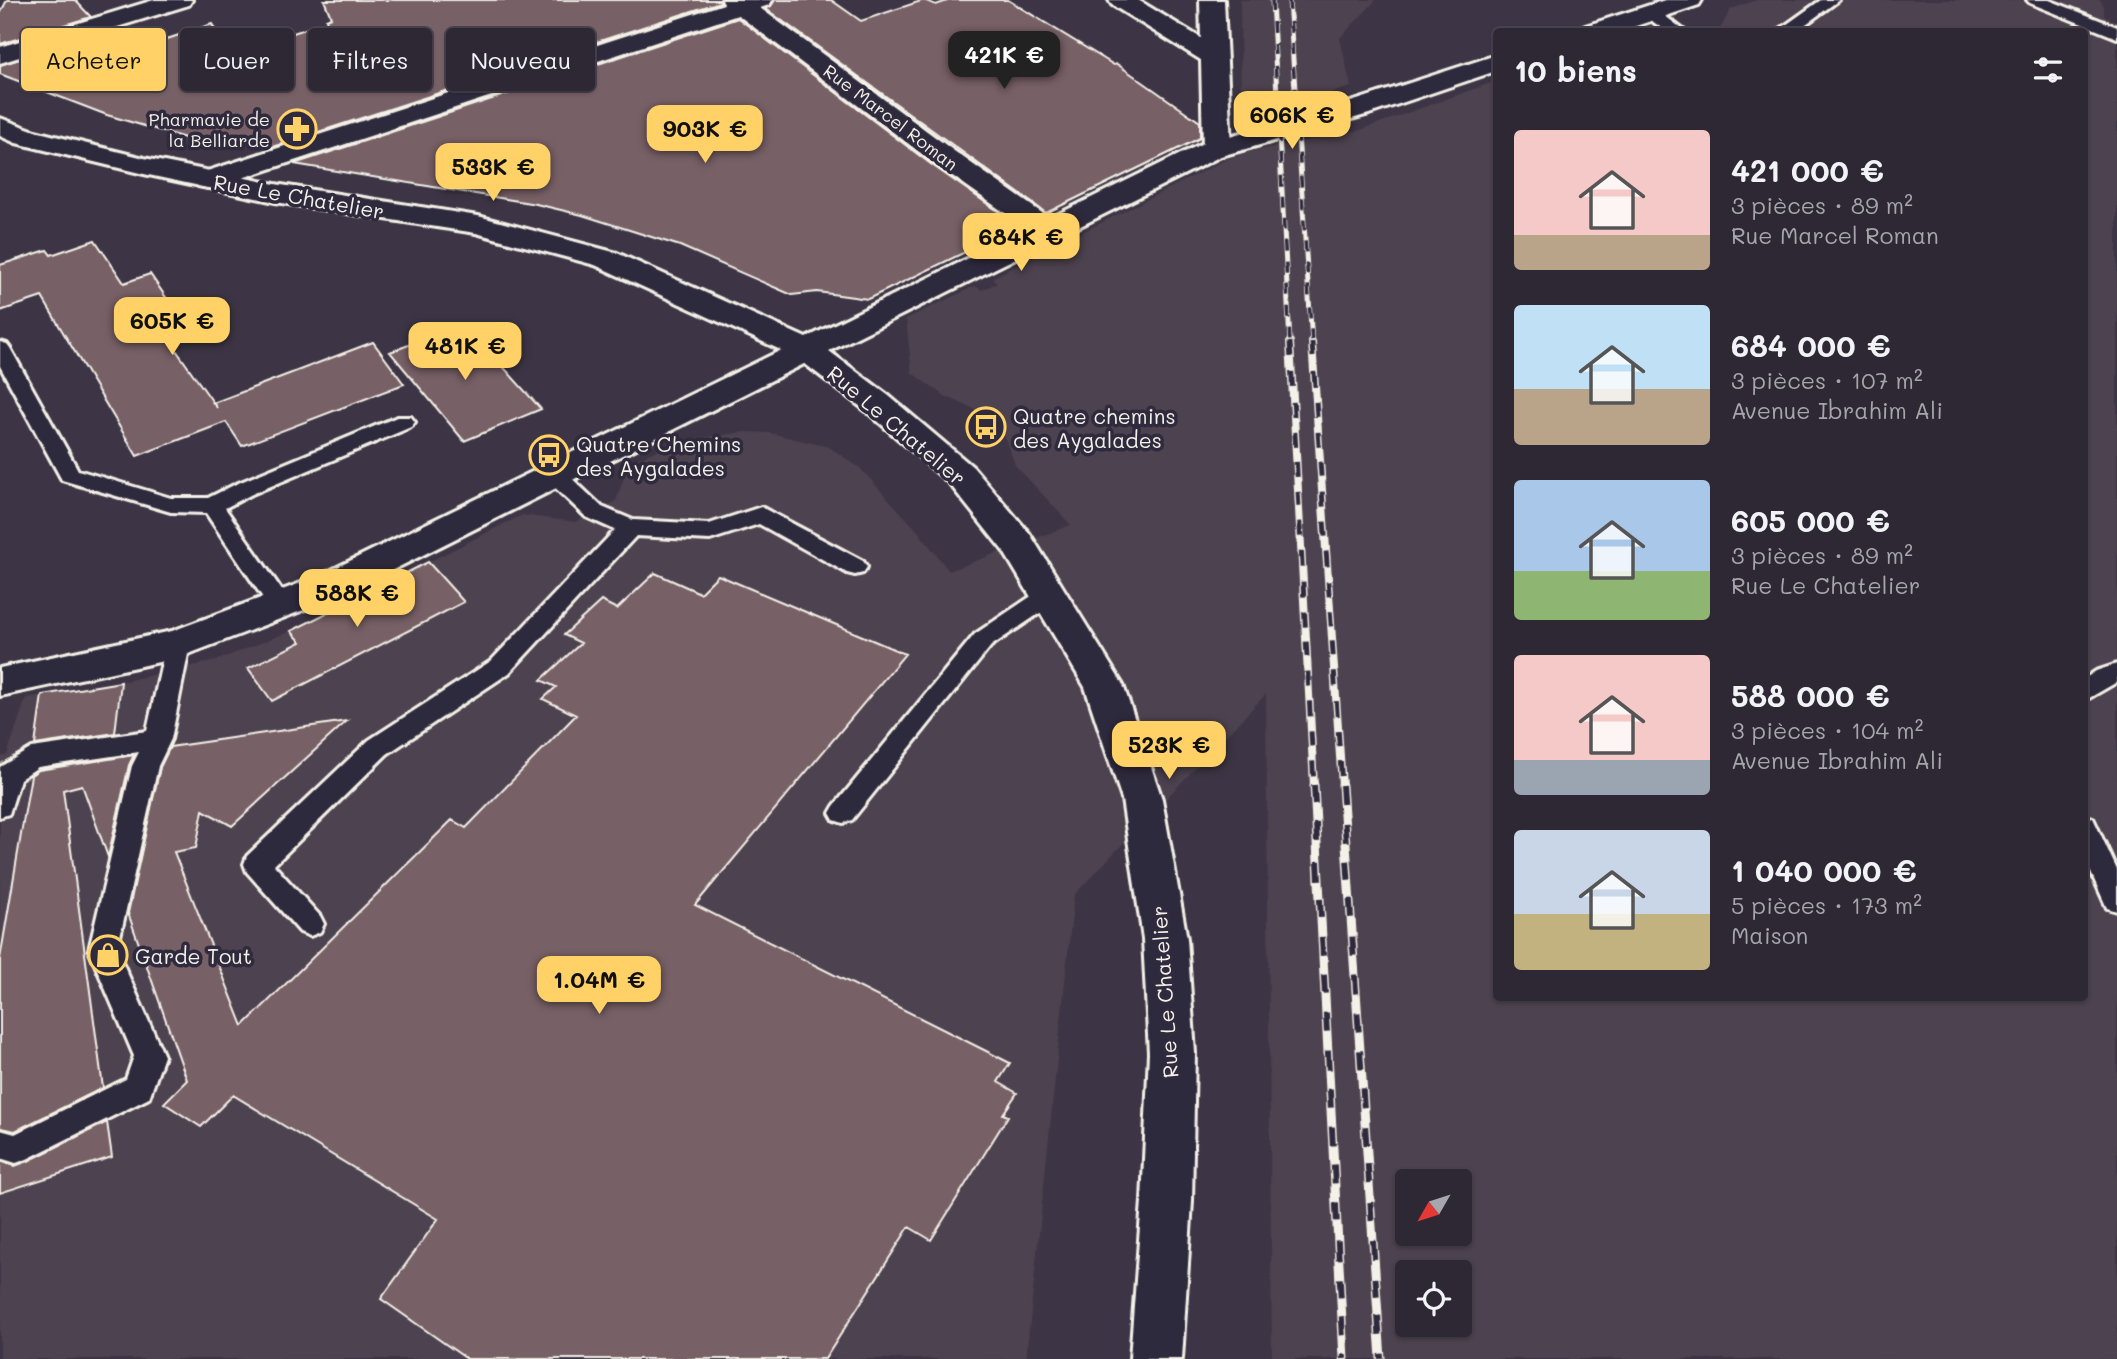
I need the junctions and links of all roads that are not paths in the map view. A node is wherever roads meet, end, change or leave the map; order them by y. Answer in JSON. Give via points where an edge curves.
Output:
{"nodes":[{"id":1,"x":180,"y":0,"type":"edge"},
{"id":2,"x":1121,"y":0,"type":"edge"},
{"id":3,"x":1212,"y":0,"type":"edge"},
{"id":4,"x":1690,"y":0,"type":"edge"},
{"id":5,"x":1831,"y":0,"type":"edge"},
{"id":6,"x":2035,"y":0,"type":"edge"},
{"id":7,"x":745,"y":2,"type":"edge"},
{"id":8,"x":1650,"y":12,"type":"junction"},
{"id":9,"x":1603,"y":28,"type":"edge"},
{"id":10,"x":1672,"y":28,"type":"edge"},
{"id":11,"x":1790,"y":28,"type":"edge"},
{"id":12,"x":2117,"y":33,"type":"edge"},
{"id":13,"x":0,"y":55,"type":"edge"},
{"id":14,"x":1215,"y":57,"type":"junction"},
{"id":15,"x":1493,"y":64,"type":"edge"},
{"id":16,"x":0,"y":99,"type":"edge"},
{"id":17,"x":0,"y":126,"type":"edge"},
{"id":18,"x":1217,"y":147,"type":"junction"},
{"id":19,"x":144,"y":166,"type":"junction"},
{"id":20,"x":208,"y":180,"type":"junction"},
{"id":21,"x":1049,"y":231,"type":"junction"},
{"id":22,"x":0,"y":348,"type":"edge"},
{"id":23,"x":807,"y":349,"type":"junction"},
{"id":24,"x":404,"y":422,"type":"dead end"},
{"id":25,"x":554,"y":474,"type":"junction"},
{"id":26,"x":212,"y":506,"type":"junction"},
{"id":27,"x":630,"y":528,"type":"junction"},
{"id":28,"x":855,"y":567,"type":"dead end"},
{"id":29,"x":1050,"y":595,"type":"junction"},
{"id":30,"x":280,"y":605,"type":"junction"},
{"id":31,"x":178,"y":644,"type":"junction"},
{"id":32,"x":2117,"y":673,"type":"edge"},
{"id":33,"x":0,"y":682,"type":"edge"},
{"id":34,"x":2088,"y":689,"type":"edge"},
{"id":35,"x":159,"y":739,"type":"junction"},
{"id":36,"x":0,"y":807,"type":"edge"},
{"id":37,"x":843,"y":813,"type":"dead end"},
{"id":38,"x":2088,"y":835,"type":"edge"},
{"id":39,"x":2117,"y":900,"type":"edge"},
{"id":40,"x":310,"y":924,"type":"dead end"},
{"id":41,"x":0,"y":1143,"type":"edge"},
{"id":42,"x":1156,"y":1359,"type":"edge"}],
"edges":[{"from":1,"to":13,"type":"street"},
{"from":2,"to":14,"type":"street"},
{"from":3,"to":14,"type":"street"},
{"from":4,"to":8,"type":"street"},
{"from":5,"to":11,"type":"lane"},
{"from":6,"to":12,"type":"lane"},
{"from":7,"to":20,"type":"street"},
{"from":7,"to":21,"type":"street","name":"Rue Marcel Roman"},
{"from":8,"to":9,"type":"street"},
{"from":8,"to":10,"type":"lane"},
{"from":14,"to":18,"type":"street"},
{"from":15,"to":18,"type":"street","via":[[1360,108]]},
{"from":16,"to":19,"type":"street","name":"Rue Le Chatelier"},
{"from":17,"to":19,"type":"street","name":"Rue Le Chatelier","via":[[26,137]]},
{"from":18,"to":21,"type":"street"},
{"from":19,"to":20,"type":"street","name":"Rue Le Chatelier"},
{"from":20,"to":23,"type":"street","name":"Rue Le Chatelier","via":[[478,225],[606,259]]},
{"from":21,"to":23,"type":"street"},
{"from":22,"to":26,"type":"lane","via":[[70,475],[171,505]]},
{"from":23,"to":25,"type":"street"},
{"from":23,"to":29,"type":"street","name":"Rue Le Chatelier","via":[[961,475],[1017,543]]},
{"from":24,"to":26,"type":"lane"},
{"from":25,"to":27,"type":"lane","via":[[594,512]]},
{"from":25,"to":30,"type":"street","via":[[330,586]]},
{"from":26,"to":30,"type":"lane"},
{"from":27,"to":28,"type":"lane","via":[[710,532],[761,515]]},
{"from":27,"to":40,"type":"lane","via":[[500,667],[378,747],[257,864]]},
{"from":29,"to":37,"type":"lane","via":[[983,640]]},
{"from":29,"to":42,"type":"street","name":"Rue Le Chatelier","via":[[1104,684],[1142,799],[1165,939],[1172,1053]]},
{"from":30,"to":31,"type":"street"},
{"from":31,"to":33,"type":"street"},
{"from":31,"to":35,"type":"lane"},
{"from":32,"to":34,"type":"lane"},
{"from":35,"to":36,"type":"lane","via":[[32,758],[9,774]]},
{"from":35,"to":41,"type":"lane","via":[[145,766],[103,950],[149,1056],[138,1088],[16,1149]]},
{"from":38,"to":39,"type":"lane"}]}
